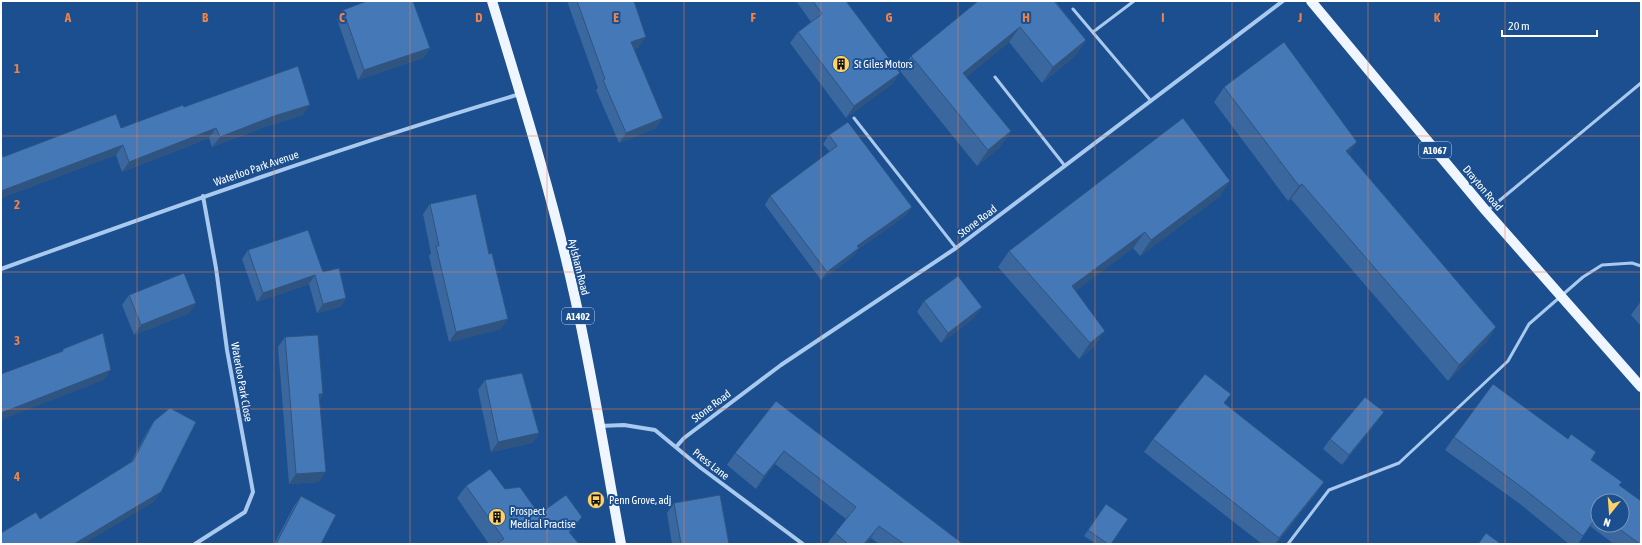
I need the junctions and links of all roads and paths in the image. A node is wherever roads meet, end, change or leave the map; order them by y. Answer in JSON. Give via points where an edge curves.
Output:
{"nodes":[{"id":1,"x":492,"y":1,"type":"edge"},
{"id":2,"x":1134,"y":1,"type":"edge"},
{"id":3,"x":1283,"y":1,"type":"edge"},
{"id":4,"x":1311,"y":1,"type":"edge"},
{"id":5,"x":1073,"y":9,"type":"dead end"},
{"id":6,"x":1092,"y":32,"type":"junction"},
{"id":7,"x":995,"y":77,"type":"dead end"},
{"id":8,"x":1641,"y":83,"type":"edge"},
{"id":9,"x":520,"y":94,"type":"junction"},
{"id":10,"x":1151,"y":101,"type":"junction"},
{"id":11,"x":854,"y":118,"type":"edge"},
{"id":12,"x":1065,"y":166,"type":"junction"},
{"id":13,"x":203,"y":196,"type":"junction"},
{"id":14,"x":1486,"y":211,"type":"junction"},
{"id":15,"x":956,"y":248,"type":"junction"},
{"id":16,"x":1641,"y":266,"type":"edge"},
{"id":17,"x":1,"y":269,"type":"edge"},
{"id":18,"x":1562,"y":296,"type":"junction"},
{"id":19,"x":1641,"y":387,"type":"edge"},
{"id":20,"x":600,"y":426,"type":"junction"},
{"id":21,"x":676,"y":447,"type":"junction"},
{"id":22,"x":195,"y":544,"type":"edge"},
{"id":23,"x":621,"y":544,"type":"edge"},
{"id":24,"x":803,"y":544,"type":"edge"},
{"id":25,"x":1288,"y":544,"type":"edge"}],
"edges":[{"from":1,"to":9,"type":"main road","name":"Aylsham Road","number":"A1402"},
{"from":2,"to":6,"type":"lane"},
{"from":3,"to":10,"type":"street","name":"Stone Road"},
{"from":4,"to":14,"type":"main road","name":"Drayton Road","number":"A1067"},
{"from":5,"to":6,"type":"lane"},
{"from":6,"to":10,"type":"lane"},
{"from":7,"to":12,"type":"lane"},
{"from":8,"to":14,"type":"lane"},
{"from":9,"to":13,"type":"street","name":"Waterloo Park Avenue","via":[[329,153]]},
{"from":9,"to":20,"type":"main road","name":"Aylsham Road","number":"A1402","via":[[574,297]]},
{"from":10,"to":12,"type":"street","name":"Stone Road"},
{"from":11,"to":15,"type":"lane"},
{"from":12,"to":15,"type":"street","name":"Stone Road"},
{"from":13,"to":17,"type":"street","name":"Waterloo Park Avenue"},
{"from":13,"to":22,"type":"street","name":"Waterloo Park Close","via":[[253,492],[245,512]]},
{"from":14,"to":18,"type":"main road","name":"Drayton Road","number":"A1067"},
{"from":15,"to":21,"type":"street","name":"Stone Road","via":[[781,365],[684,438]]},
{"from":16,"to":18,"type":"lane","via":[[1632,263],[1602,265],[1583,277]]},
{"from":18,"to":19,"type":"main road","name":"Drayton Road","number":"A1067"},
{"from":18,"to":25,"type":"lane","via":[[1529,324],[1508,361],[1399,463],[1329,490]]},
{"from":20,"to":21,"type":"street","name":"Press Lane","via":[[624,424],[655,430]]},
{"from":20,"to":23,"type":"main road","name":"Aylsham Road","number":"A1402"},
{"from":21,"to":24,"type":"street","name":"Press Lane"}]}
